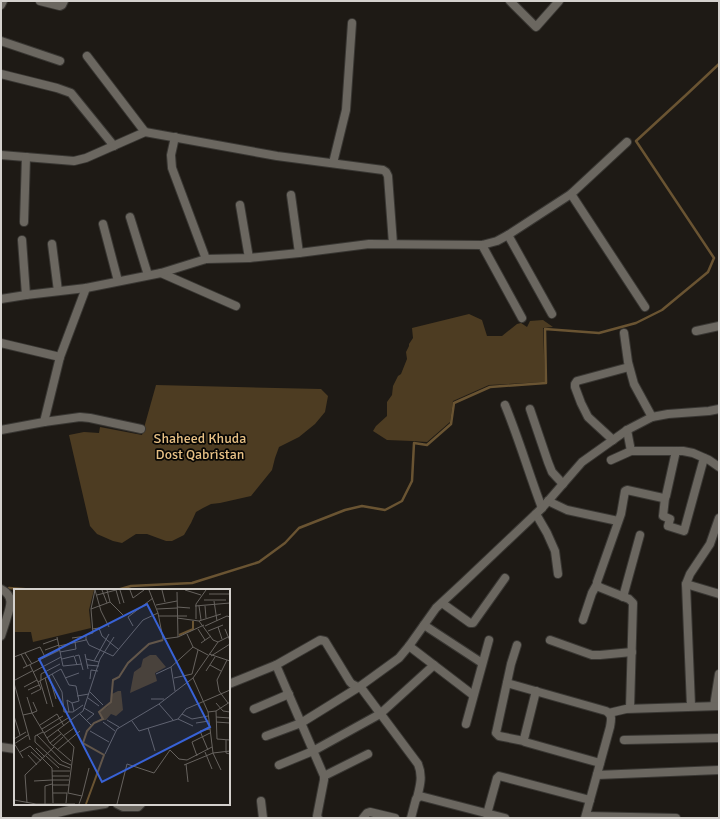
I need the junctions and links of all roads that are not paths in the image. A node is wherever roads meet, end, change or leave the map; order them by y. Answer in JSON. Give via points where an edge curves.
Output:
{"nodes":[{"id":1,"x":2,"y":1,"type":"edge"},
{"id":2,"x":40,"y":1,"type":"edge"},
{"id":3,"x":64,"y":1,"type":"edge"},
{"id":4,"x":510,"y":1,"type":"edge"},
{"id":5,"x":559,"y":1,"type":"edge"},
{"id":6,"x":1,"y":5,"type":"edge"},
{"id":7,"x":352,"y":23,"type":"dead end"},
{"id":8,"x":1,"y":41,"type":"edge"},
{"id":9,"x":87,"y":56,"type":"dead end"},
{"id":10,"x":60,"y":61,"type":"dead end"},
{"id":11,"x":1,"y":74,"type":"edge"},
{"id":12,"x":145,"y":132,"type":"junction"},
{"id":13,"x":175,"y":137,"type":"junction"},
{"id":14,"x":627,"y":142,"type":"dead end"},
{"id":15,"x":114,"y":146,"type":"junction"},
{"id":16,"x":1,"y":155,"type":"edge"},
{"id":17,"x":26,"y":158,"type":"junction"},
{"id":18,"x":333,"y":163,"type":"junction"},
{"id":19,"x":571,"y":194,"type":"junction"},
{"id":20,"x":291,"y":195,"type":"dead end"},
{"id":21,"x":240,"y":204,"type":"dead end"},
{"id":22,"x":130,"y":217,"type":"dead end"},
{"id":23,"x":24,"y":222,"type":"dead end"},
{"id":24,"x":103,"y":224,"type":"dead end"},
{"id":25,"x":508,"y":235,"type":"junction"},
{"id":26,"x":22,"y":240,"type":"dead end"},
{"id":27,"x":52,"y":244,"type":"dead end"},
{"id":28,"x":393,"y":244,"type":"junction"},
{"id":29,"x":482,"y":245,"type":"junction"},
{"id":30,"x":299,"y":253,"type":"junction"},
{"id":31,"x":249,"y":258,"type":"junction"},
{"id":32,"x":206,"y":259,"type":"junction"},
{"id":33,"x":161,"y":273,"type":"junction"},
{"id":34,"x":148,"y":275,"type":"junction"},
{"id":35,"x":118,"y":281,"type":"junction"},
{"id":36,"x":86,"y":288,"type":"junction"},
{"id":37,"x":58,"y":291,"type":"junction"},
{"id":38,"x":26,"y":295,"type":"junction"},
{"id":39,"x":1,"y":299,"type":"edge"},
{"id":40,"x":236,"y":306,"type":"dead end"},
{"id":41,"x":645,"y":307,"type":"dead end"},
{"id":42,"x":552,"y":314,"type":"dead end"},
{"id":43,"x":522,"y":318,"type":"dead end"},
{"id":44,"x":719,"y":326,"type":"edge"},
{"id":45,"x":696,"y":331,"type":"dead end"},
{"id":46,"x":624,"y":333,"type":"dead end"},
{"id":47,"x":1,"y":343,"type":"edge"},
{"id":48,"x":60,"y":357,"type":"junction"},
{"id":49,"x":629,"y":367,"type":"junction"},
{"id":50,"x":505,"y":405,"type":"dead end"},
{"id":51,"x":530,"y":409,"type":"dead end"},
{"id":52,"x":714,"y":410,"type":"edge"},
{"id":53,"x":652,"y":417,"type":"junction"},
{"id":54,"x":44,"y":422,"type":"junction"},
{"id":55,"x":141,"y":429,"type":"dead end"},
{"id":56,"x":1,"y":430,"type":"edge"},
{"id":57,"x":627,"y":430,"type":"junction"},
{"id":58,"x":614,"y":440,"type":"junction"},
{"id":59,"x":631,"y":451,"type":"junction"},
{"id":60,"x":676,"y":451,"type":"junction"},
{"id":61,"x":704,"y":458,"type":"junction"},
{"id":62,"x":611,"y":460,"type":"dead end"},
{"id":63,"x":719,"y":467,"type":"edge"},
{"id":64,"x":563,"y":484,"type":"junction"},
{"id":65,"x":665,"y":498,"type":"junction"},
{"id":66,"x":548,"y":501,"type":"junction"},
{"id":67,"x":539,"y":511,"type":"junction"},
{"id":68,"x":719,"y":518,"type":"edge"},
{"id":69,"x":618,"y":521,"type":"junction"},
{"id":70,"x":640,"y":535,"type":"dead end"},
{"id":71,"x":558,"y":574,"type":"dead end"},
{"id":72,"x":505,"y":578,"type":"dead end"},
{"id":73,"x":597,"y":584,"type":"junction"},
{"id":74,"x":686,"y":584,"type":"junction"},
{"id":75,"x":1,"y":589,"type":"edge"},
{"id":76,"x":719,"y":594,"type":"edge"},
{"id":77,"x":623,"y":597,"type":"junction"},
{"id":78,"x":442,"y":603,"type":"junction"},
{"id":79,"x":583,"y":620,"type":"dead end"},
{"id":80,"x":424,"y":625,"type":"junction"},
{"id":81,"x":1,"y":636,"type":"edge"},
{"id":82,"x":489,"y":640,"type":"dead end"},
{"id":83,"x":550,"y":640,"type":"dead end"},
{"id":84,"x":517,"y":645,"type":"dead end"},
{"id":85,"x":409,"y":646,"type":"junction"},
{"id":86,"x":632,"y":652,"type":"junction"},
{"id":87,"x":482,"y":663,"type":"junction"},
{"id":88,"x":276,"y":665,"type":"junction"},
{"id":89,"x":434,"y":665,"type":"junction"},
{"id":90,"x":719,"y":674,"type":"edge"},
{"id":91,"x":507,"y":683,"type":"junction"},
{"id":92,"x":230,"y":684,"type":"edge"},
{"id":93,"x":359,"y":687,"type":"junction"},
{"id":94,"x":536,"y":691,"type":"junction"},
{"id":95,"x":288,"y":694,"type":"junction"},
{"id":96,"x":473,"y":695,"type":"junction"},
{"id":97,"x":691,"y":706,"type":"junction"},
{"id":98,"x":717,"y":706,"type":"edge"},
{"id":99,"x":630,"y":708,"type":"junction"},
{"id":100,"x":254,"y":709,"type":"dead end"},
{"id":101,"x":610,"y":713,"type":"junction"},
{"id":102,"x":380,"y":714,"type":"junction"},
{"id":103,"x":301,"y":723,"type":"junction"},
{"id":104,"x":466,"y":724,"type":"dead end"},
{"id":105,"x":266,"y":736,"type":"dead end"},
{"id":106,"x":719,"y":738,"type":"edge"},
{"id":107,"x":624,"y":740,"type":"dead end"},
{"id":108,"x":524,"y":741,"type":"junction"},
{"id":109,"x":1,"y":747,"type":"edge"},
{"id":110,"x":14,"y":749,"type":"edge"},
{"id":111,"x":313,"y":751,"type":"junction"},
{"id":112,"x":368,"y":754,"type":"dead end"},
{"id":113,"x":600,"y":763,"type":"junction"},
{"id":114,"x":279,"y":765,"type":"dead end"},
{"id":115,"x":719,"y":770,"type":"edge"},
{"id":116,"x":597,"y":775,"type":"junction"},
{"id":117,"x":324,"y":776,"type":"junction"},
{"id":118,"x":417,"y":798,"type":"junction"},
{"id":119,"x":590,"y":800,"type":"junction"},
{"id":120,"x":261,"y":801,"type":"dead end"},
{"id":121,"x":100,"y":805,"type":"edge"},
{"id":122,"x":118,"y":805,"type":"edge"},
{"id":123,"x":140,"y":805,"type":"edge"},
{"id":124,"x":490,"y":815,"type":"edge"},
{"id":125,"x":586,"y":817,"type":"edge"},
{"id":126,"x":36,"y":818,"type":"edge"},
{"id":127,"x":263,"y":818,"type":"edge"},
{"id":128,"x":318,"y":818,"type":"edge"},
{"id":129,"x":363,"y":818,"type":"edge"},
{"id":130,"x":395,"y":818,"type":"edge"},
{"id":131,"x":411,"y":818,"type":"edge"},
{"id":132,"x":505,"y":818,"type":"edge"},
{"id":133,"x":676,"y":818,"type":"edge"}],
"edges":[{"from":1,"to":6,"type":"street"},
{"from":2,"to":3,"type":"street","via":[[60,6]]},
{"from":4,"to":5,"type":"street","via":[[536,27]]},
{"from":7,"to":18,"type":"street","via":[[346,110]]},
{"from":8,"to":10,"type":"street"},
{"from":9,"to":12,"type":"street"},
{"from":11,"to":15,"type":"street","via":[[71,93]]},
{"from":12,"to":13,"type":"street"},
{"from":12,"to":15,"type":"street"},
{"from":13,"to":18,"type":"street","via":[[278,156]]},
{"from":13,"to":32,"type":"street","via":[[171,155],[172,168]]},
{"from":14,"to":19,"type":"street"},
{"from":15,"to":17,"type":"street","via":[[74,161]]},
{"from":16,"to":17,"type":"street"},
{"from":17,"to":23,"type":"street"},
{"from":18,"to":28,"type":"street","via":[[386,172]]},
{"from":19,"to":25,"type":"street"},
{"from":19,"to":41,"type":"street"},
{"from":20,"to":30,"type":"street"},
{"from":21,"to":31,"type":"street"},
{"from":22,"to":34,"type":"street"},
{"from":24,"to":35,"type":"street"},
{"from":25,"to":29,"type":"street"},
{"from":25,"to":42,"type":"street"},
{"from":26,"to":38,"type":"street"},
{"from":27,"to":37,"type":"street"},
{"from":28,"to":29,"type":"street"},
{"from":28,"to":30,"type":"street","via":[[369,244]]},
{"from":29,"to":43,"type":"street"},
{"from":30,"to":31,"type":"street"},
{"from":31,"to":32,"type":"street"},
{"from":32,"to":33,"type":"street"},
{"from":33,"to":34,"type":"street"},
{"from":33,"to":40,"type":"street"},
{"from":34,"to":35,"type":"street"},
{"from":35,"to":36,"type":"street"},
{"from":36,"to":37,"type":"street"},
{"from":36,"to":48,"type":"street"},
{"from":37,"to":38,"type":"street"},
{"from":38,"to":39,"type":"street"},
{"from":44,"to":45,"type":"street"},
{"from":46,"to":49,"type":"street"},
{"from":47,"to":48,"type":"street"},
{"from":48,"to":54,"type":"street"},
{"from":49,"to":53,"type":"street","via":[[634,384]]},
{"from":49,"to":58,"type":"street","via":[[577,381],[575,384],[580,404],[588,417]]},
{"from":50,"to":67,"type":"street"},
{"from":51,"to":64,"type":"street","via":[[552,472]]},
{"from":52,"to":53,"type":"street"},
{"from":53,"to":57,"type":"street"},
{"from":54,"to":55,"type":"street","via":[[80,417]]},
{"from":54,"to":56,"type":"street"},
{"from":57,"to":58,"type":"street"},
{"from":57,"to":59,"type":"street"},
{"from":58,"to":64,"type":"street","via":[[582,462]]},
{"from":59,"to":60,"type":"street"},
{"from":59,"to":62,"type":"street"},
{"from":60,"to":61,"type":"street","via":[[693,453]]},
{"from":60,"to":65,"type":"street"},
{"from":61,"to":63,"type":"street"},
{"from":61,"to":65,"type":"street","via":[[684,531],[668,526],[670,519],[663,516]]},
{"from":64,"to":66,"type":"street"},
{"from":65,"to":69,"type":"street","via":[[627,490]]},
{"from":66,"to":67,"type":"street"},
{"from":66,"to":69,"type":"street","via":[[567,510]]},
{"from":67,"to":71,"type":"street","via":[[555,551]]},
{"from":67,"to":78,"type":"street"},
{"from":68,"to":74,"type":"street","via":[[710,544]]},
{"from":69,"to":73,"type":"street"},
{"from":70,"to":77,"type":"street"},
{"from":72,"to":78,"type":"street","via":[[473,623]]},
{"from":73,"to":77,"type":"street"},
{"from":73,"to":79,"type":"street"},
{"from":74,"to":76,"type":"street"},
{"from":74,"to":97,"type":"street"},
{"from":75,"to":81,"type":"street","via":[[9,596],[11,606]]},
{"from":77,"to":86,"type":"street","via":[[633,603]]},
{"from":78,"to":80,"type":"street"},
{"from":80,"to":85,"type":"street"},
{"from":80,"to":87,"type":"street"},
{"from":82,"to":87,"type":"street"},
{"from":83,"to":86,"type":"street","via":[[592,655]]},
{"from":84,"to":91,"type":"street"},
{"from":85,"to":89,"type":"street"},
{"from":85,"to":93,"type":"street","via":[[399,658]]},
{"from":86,"to":99,"type":"street"},
{"from":87,"to":96,"type":"street"},
{"from":88,"to":92,"type":"street"},
{"from":88,"to":93,"type":"street","via":[[323,640],[350,682]]},
{"from":88,"to":95,"type":"street"},
{"from":89,"to":96,"type":"street"},
{"from":89,"to":102,"type":"street"},
{"from":90,"to":98,"type":"street"},
{"from":91,"to":94,"type":"street"},
{"from":91,"to":108,"type":"street","via":[[496,733]]},
{"from":93,"to":102,"type":"street"},
{"from":93,"to":103,"type":"street"},
{"from":94,"to":101,"type":"street"},
{"from":94,"to":108,"type":"street"},
{"from":95,"to":100,"type":"street"},
{"from":95,"to":103,"type":"street"},
{"from":96,"to":104,"type":"street"},
{"from":97,"to":98,"type":"street"},
{"from":97,"to":99,"type":"street"},
{"from":99,"to":101,"type":"street"},
{"from":101,"to":113,"type":"street","via":[[610,728]]},
{"from":102,"to":111,"type":"street"},
{"from":102,"to":118,"type":"street","via":[[421,770]]},
{"from":103,"to":105,"type":"street"},
{"from":103,"to":111,"type":"street"},
{"from":106,"to":107,"type":"street"},
{"from":108,"to":113,"type":"street"},
{"from":109,"to":110,"type":"street"},
{"from":111,"to":114,"type":"street"},
{"from":111,"to":117,"type":"street"},
{"from":112,"to":117,"type":"street"},
{"from":113,"to":116,"type":"street"},
{"from":115,"to":116,"type":"street"},
{"from":116,"to":119,"type":"street"},
{"from":117,"to":128,"type":"street"},
{"from":118,"to":124,"type":"street","via":[[420,796]]},
{"from":118,"to":131,"type":"street"},
{"from":119,"to":124,"type":"street","via":[[500,776],[497,778]]},
{"from":119,"to":125,"type":"street"},
{"from":120,"to":127,"type":"street"},
{"from":121,"to":126,"type":"street"},
{"from":122,"to":123,"type":"street"},
{"from":124,"to":132,"type":"street"},
{"from":125,"to":133,"type":"street"},
{"from":129,"to":130,"type":"street","via":[[370,812]]}]}
